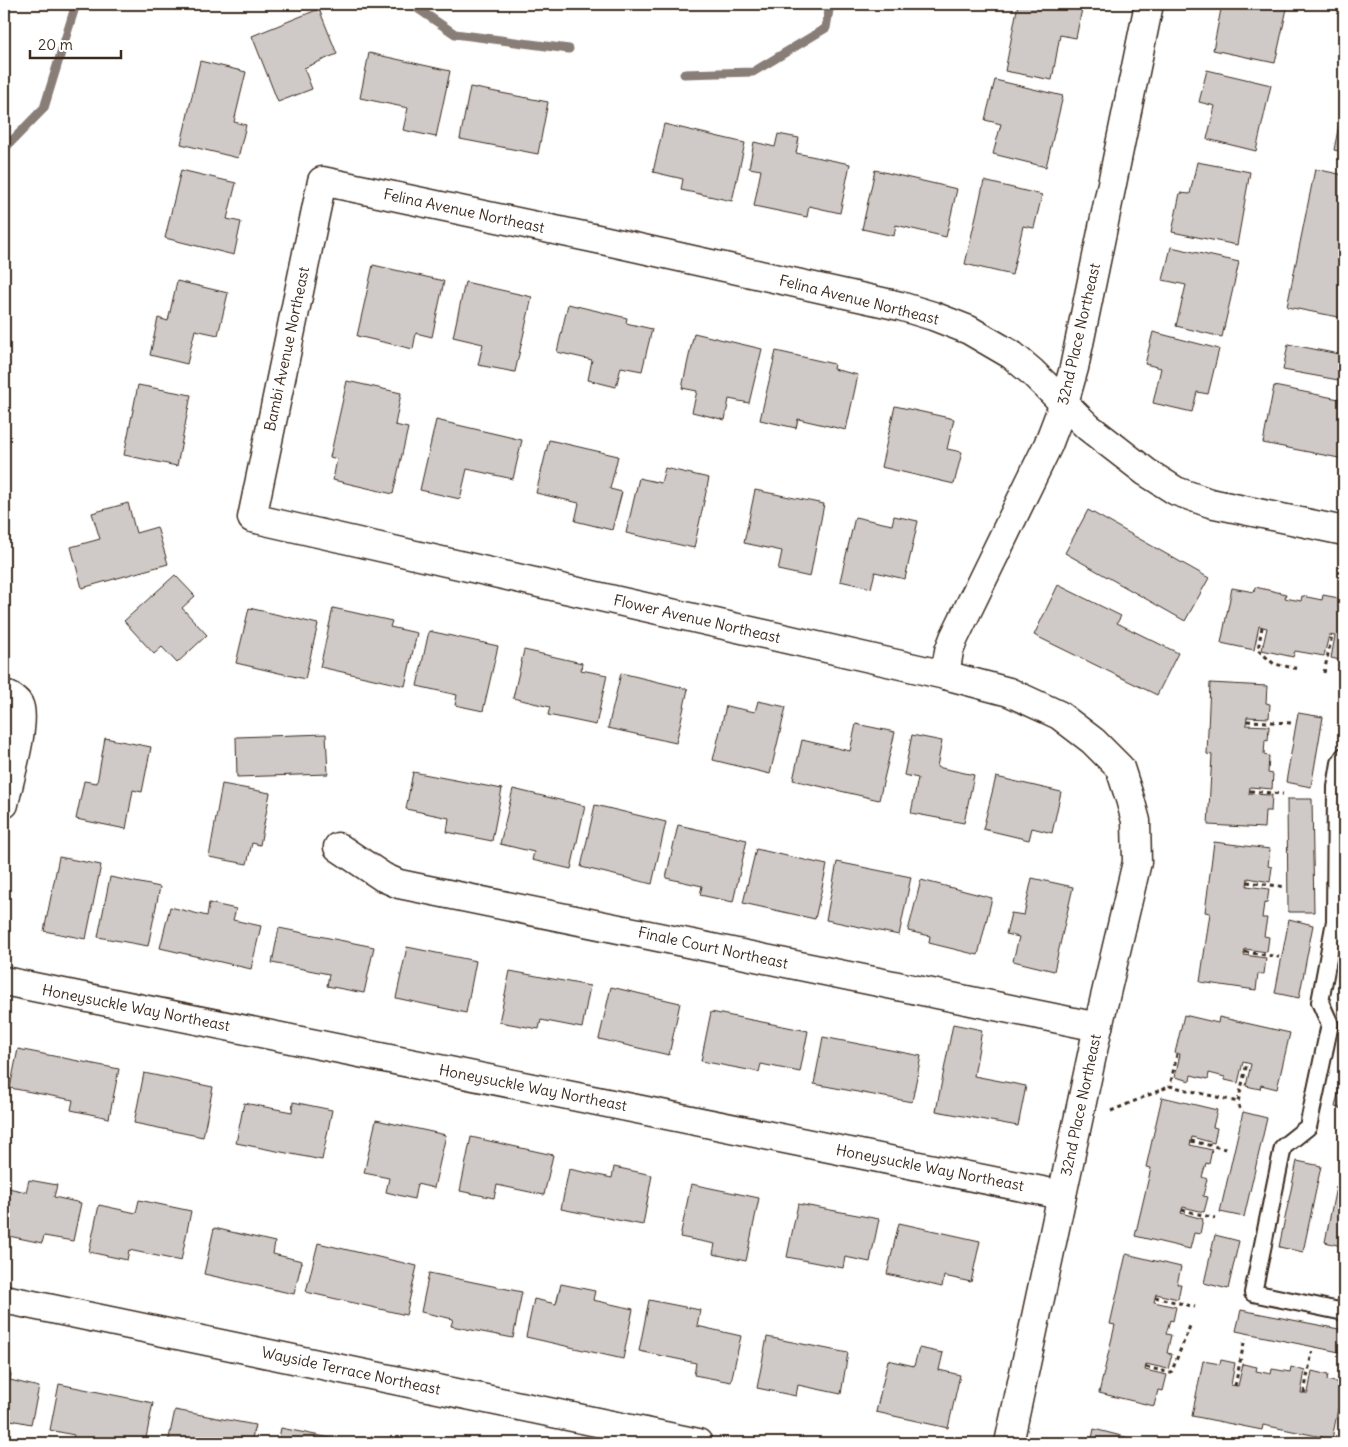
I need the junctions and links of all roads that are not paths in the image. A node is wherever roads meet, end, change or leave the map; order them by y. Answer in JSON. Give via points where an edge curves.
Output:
{"nodes":[{"id":1,"x":1149,"y":4,"type":"edge"},
{"id":2,"x":322,"y":181,"type":"joint"},
{"id":3,"x":1064,"y":403,"type":"junction"},
{"id":4,"x":252,"y":518,"type":"joint"},
{"id":5,"x":1344,"y":531,"type":"edge"},
{"id":6,"x":945,"y":675,"type":"junction"},
{"id":7,"x":12,"y":699,"type":"edge"},
{"id":8,"x":1344,"y":756,"type":"edge"},
{"id":9,"x":1120,"y":768,"type":"joint"},
{"id":10,"x":4,"y":804,"type":"edge"},
{"id":11,"x":338,"y":847,"type":"dead end"},
{"id":12,"x":4,"y":982,"type":"edge"},
{"id":13,"x":1098,"y":1027,"type":"junction"},
{"id":14,"x":1062,"y":1195,"type":"junction"},
{"id":15,"x":4,"y":1299,"type":"edge"},
{"id":16,"x":1344,"y":1312,"type":"edge"},
{"id":17,"x":698,"y":1443,"type":"edge"},
{"id":18,"x":1009,"y":1443,"type":"edge"}],
"edges":[{"from":1,"to":3,"type":"street","name":"32nd Place Northeast"},
{"from":2,"to":3,"type":"street","name":"Felina Avenue Northeast","via":[[900,306],[969,330],[1012,355]]},
{"from":2,"to":4,"type":"street","name":"Bambi Avenue Northeast"},
{"from":3,"to":5,"type":"street","name":"Felina Avenue Northeast","via":[[1108,444],[1176,490],[1210,503]]},
{"from":3,"to":6,"type":"street","name":"32nd Place Northeast","via":[[1048,445],[954,638]]},
{"from":4,"to":6,"type":"street","name":"Flower Avenue Northeast"},
{"from":6,"to":9,"type":"street","name":"Flower Avenue Northeast","via":[[1009,692],[1058,715],[1093,741]]},
{"from":7,"to":10,"type":"street","via":[[21,714],[20,731]]},
{"from":8,"to":16,"type":"lane","via":[[1336,786],[1335,921],[1320,1002],[1330,1024],[1308,1127],[1283,1147],[1253,1293]]},
{"from":9,"to":13,"type":"street","name":"32nd Place Northeast","via":[[1136,821],[1137,862]]},
{"from":11,"to":13,"type":"street","name":"Finale Court Northeast","via":[[399,884]]},
{"from":12,"to":14,"type":"street","name":"Honeysuckle Way Northeast"},
{"from":13,"to":14,"type":"street","name":"32nd Place Northeast"},
{"from":14,"to":18,"type":"street","name":"32nd Place Northeast"},
{"from":15,"to":17,"type":"street","name":"Wayside Terrace Northeast"}]}
